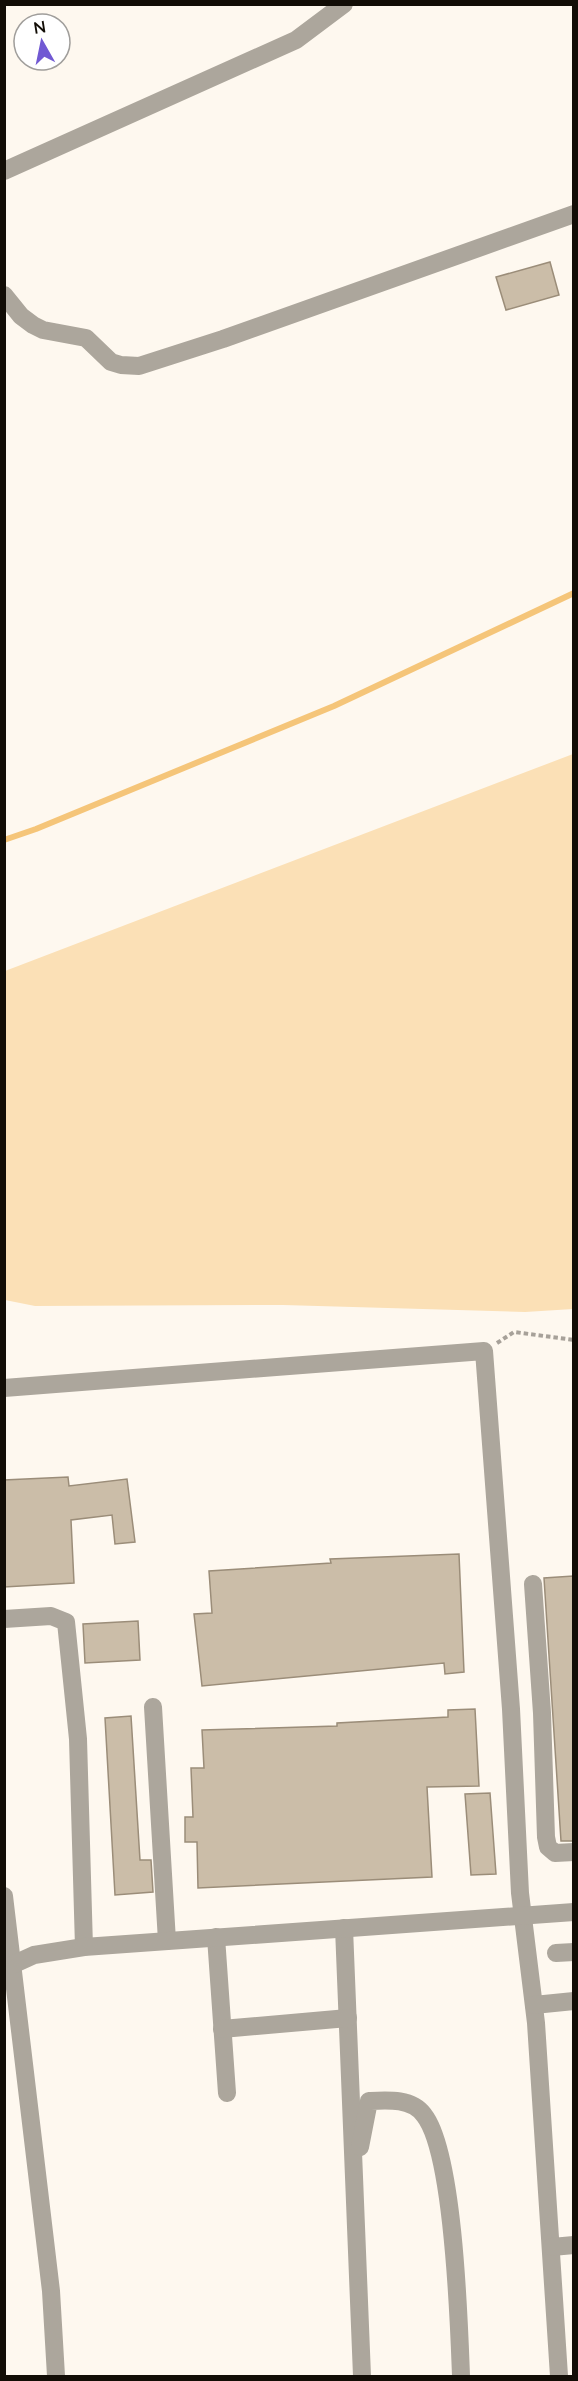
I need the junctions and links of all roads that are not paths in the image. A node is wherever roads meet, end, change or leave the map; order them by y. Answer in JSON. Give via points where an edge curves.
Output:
{"nodes":[{"id":1,"x":344,"y":4,"type":"edge"},
{"id":2,"x":4,"y":171,"type":"edge"},
{"id":3,"x":573,"y":214,"type":"edge"},
{"id":4,"x":4,"y":295,"type":"edge"},
{"id":5,"x":4,"y":1388,"type":"edge"},
{"id":6,"x":533,"y":1584,"type":"dead end"},
{"id":7,"x":4,"y":1619,"type":"edge"},
{"id":8,"x":153,"y":1707,"type":"dead end"},
{"id":9,"x":573,"y":1852,"type":"edge"},
{"id":10,"x":4,"y":1896,"type":"edge"},
{"id":11,"x":573,"y":1912,"type":"edge"},
{"id":12,"x":523,"y":1915,"type":"junction"},
{"id":13,"x":344,"y":1928,"type":"junction"},
{"id":14,"x":216,"y":1937,"type":"junction"},
{"id":15,"x":167,"y":1941,"type":"junction"},
{"id":16,"x":84,"y":1947,"type":"junction"},
{"id":17,"x":12,"y":1965,"type":"junction"},
{"id":18,"x":573,"y":2001,"type":"edge"},
{"id":19,"x":534,"y":2005,"type":"junction"},
{"id":20,"x":348,"y":2018,"type":"junction"},
{"id":21,"x":222,"y":2029,"type":"junction"},
{"id":22,"x":227,"y":2093,"type":"dead end"},
{"id":23,"x":353,"y":2178,"type":"junction"},
{"id":24,"x":573,"y":2245,"type":"edge"},
{"id":25,"x":552,"y":2247,"type":"junction"},
{"id":26,"x":56,"y":2376,"type":"edge"},
{"id":27,"x":362,"y":2376,"type":"edge"},
{"id":28,"x":461,"y":2376,"type":"edge"},
{"id":29,"x":559,"y":2376,"type":"edge"}],
"edges":[{"from":1,"to":2,"type":"street","via":[[296,40]]},
{"from":3,"to":4,"type":"street","via":[[139,366],[111,362],[86,338],[33,325]]},
{"from":5,"to":12,"type":"street","via":[[484,1351]]},
{"from":6,"to":9,"type":"street","via":[[546,1837],[548,1847],[555,1853]]},
{"from":7,"to":16,"type":"street","via":[[51,1616],[66,1622],[78,1739]]},
{"from":8,"to":15,"type":"street"},
{"from":10,"to":17,"type":"street"},
{"from":11,"to":12,"type":"street"},
{"from":12,"to":13,"type":"street"},
{"from":12,"to":19,"type":"street"},
{"from":13,"to":14,"type":"street"},
{"from":13,"to":20,"type":"street"},
{"from":14,"to":15,"type":"street"},
{"from":14,"to":21,"type":"street"},
{"from":15,"to":16,"type":"street"},
{"from":16,"to":17,"type":"street","via":[[34,1955]]},
{"from":17,"to":26,"type":"street","via":[[43,2213]]},
{"from":18,"to":19,"type":"street"},
{"from":19,"to":25,"type":"street"},
{"from":20,"to":21,"type":"street"},
{"from":20,"to":23,"type":"street"},
{"from":21,"to":22,"type":"street"},
{"from":23,"to":27,"type":"street"},
{"from":23,"to":28,"type":"street","via":[[369,2102],[406,2103],[423,2113],[435,2133],[450,2218]]},
{"from":24,"to":25,"type":"street"},
{"from":25,"to":29,"type":"street"}]}
